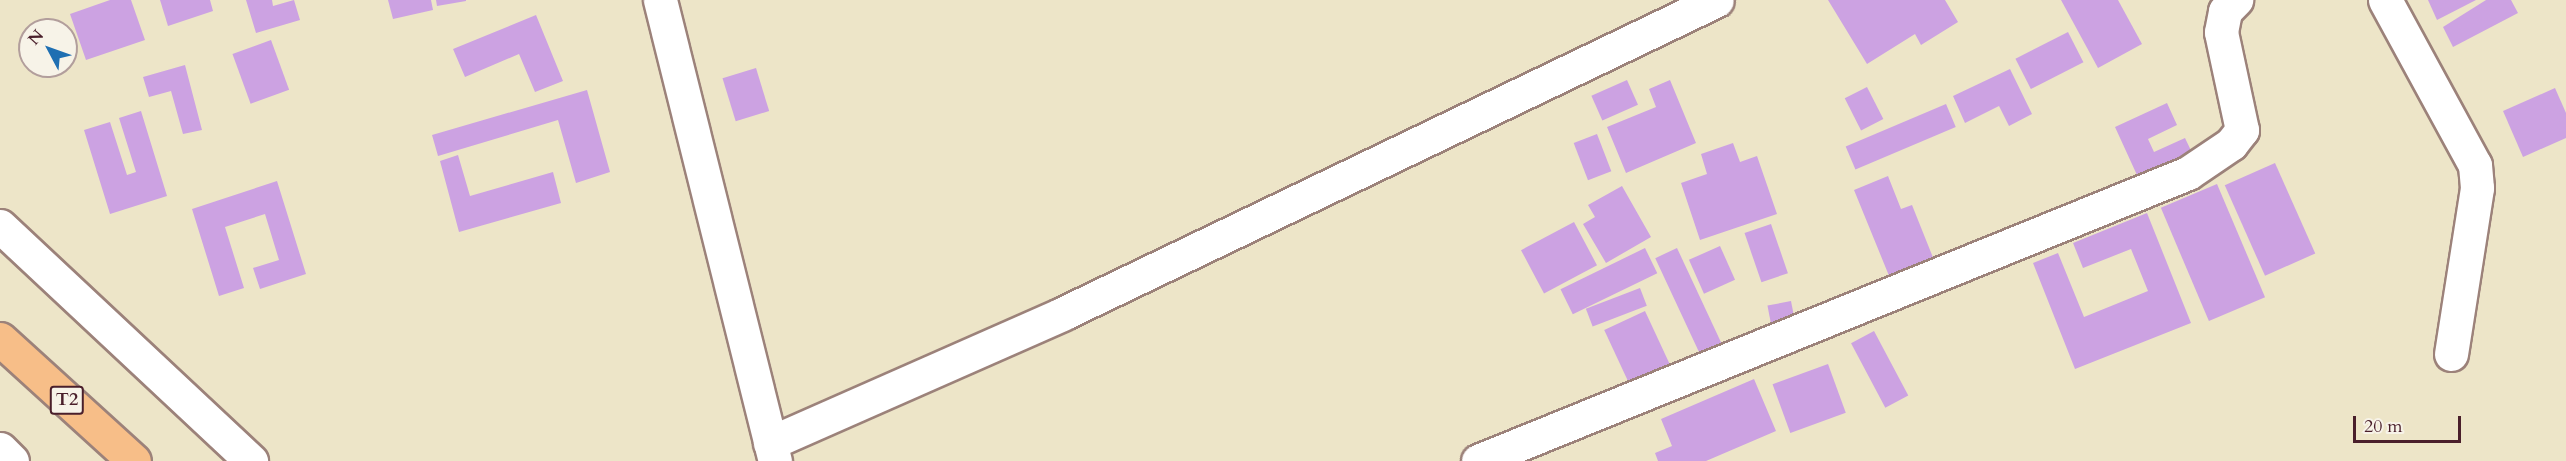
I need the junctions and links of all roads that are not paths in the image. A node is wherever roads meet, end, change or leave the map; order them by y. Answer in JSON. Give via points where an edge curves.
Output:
{"nodes":[{"id":1,"x":660,"y":0,"type":"edge"},
{"id":2,"x":1717,"y":0,"type":"edge"},
{"id":3,"x":2236,"y":0,"type":"edge"},
{"id":4,"x":2385,"y":0,"type":"edge"},
{"id":5,"x":0,"y":226,"type":"edge"},
{"id":6,"x":0,"y":339,"type":"edge"},
{"id":7,"x":2451,"y":354,"type":"dead end"},
{"id":8,"x":0,"y":449,"type":"edge"},
{"id":9,"x":772,"y":452,"type":"edge"},
{"id":10,"x":12,"y":461,"type":"edge"},
{"id":11,"x":134,"y":461,"type":"edge"},
{"id":12,"x":251,"y":461,"type":"edge"},
{"id":13,"x":1479,"y":461,"type":"edge"}],
"edges":[{"from":1,"to":9,"type":"street"},
{"from":2,"to":9,"type":"street"},
{"from":3,"to":13,"type":"street","via":[[2225,11],[2221,32],[2242,130],[2231,144],[2188,173]]},
{"from":4,"to":7,"type":"street","via":[[2475,165],[2477,188]]},
{"from":5,"to":12,"type":"street"},
{"from":6,"to":11,"type":"highway","number":"T2"},
{"from":8,"to":10,"type":"street"}]}
